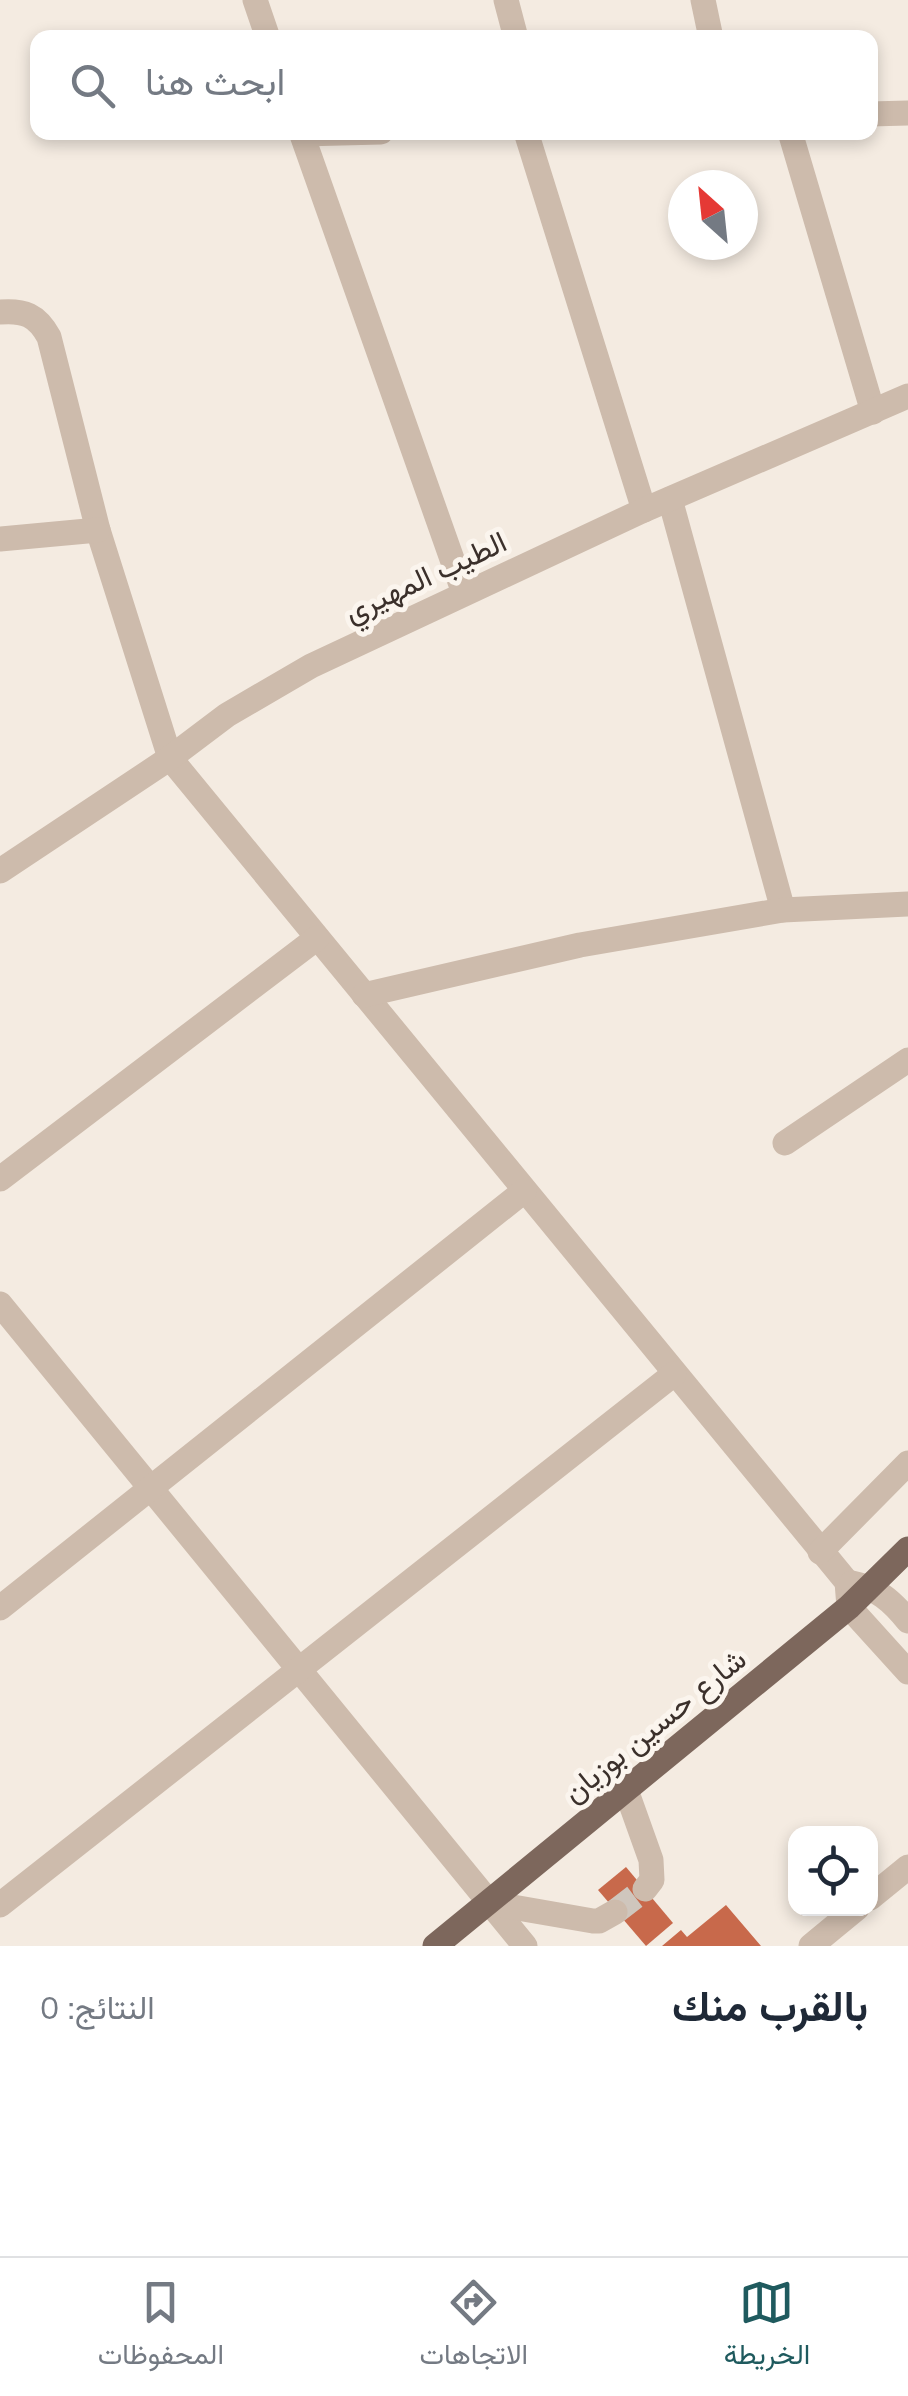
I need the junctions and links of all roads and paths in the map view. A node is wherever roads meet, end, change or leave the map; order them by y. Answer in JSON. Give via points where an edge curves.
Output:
{"nodes":[{"id":1,"x":255,"y":0,"type":"edge"},
{"id":2,"x":506,"y":0,"type":"edge"},
{"id":3,"x":703,"y":0,"type":"edge"},
{"id":4,"x":265,"y":30,"type":"edge"},
{"id":5,"x":514,"y":30,"type":"edge"},
{"id":6,"x":710,"y":30,"type":"edge"},
{"id":7,"x":908,"y":113,"type":"edge"},
{"id":8,"x":878,"y":114,"type":"edge"},
{"id":9,"x":303,"y":140,"type":"edge"},
{"id":10,"x":528,"y":140,"type":"edge"},
{"id":11,"x":792,"y":140,"type":"edge"},
{"id":12,"x":0,"y":312,"type":"edge"},
{"id":13,"x":908,"y":396,"type":"edge"},
{"id":14,"x":872,"y":412,"type":"junction"},
{"id":15,"x":670,"y":498,"type":"junction"},
{"id":16,"x":644,"y":510,"type":"junction"},
{"id":17,"x":98,"y":530,"type":"junction"},
{"id":18,"x":0,"y":539,"type":"edge"},
{"id":19,"x":464,"y":593,"type":"junction"},
{"id":20,"x":170,"y":758,"type":"junction"},
{"id":21,"x":0,"y":871,"type":"edge"},
{"id":22,"x":908,"y":904,"type":"edge"},
{"id":23,"x":783,"y":910,"type":"junction"},
{"id":24,"x":317,"y":938,"type":"junction"},
{"id":25,"x":364,"y":995,"type":"junction"},
{"id":26,"x":908,"y":1060,"type":"edge"},
{"id":27,"x":785,"y":1143,"type":"dead end"},
{"id":28,"x":0,"y":1179,"type":"edge"},
{"id":29,"x":524,"y":1191,"type":"junction"},
{"id":30,"x":0,"y":1304,"type":"edge"},
{"id":31,"x":674,"y":1374,"type":"junction"},
{"id":32,"x":908,"y":1462,"type":"edge"},
{"id":33,"x":149,"y":1486,"type":"junction"},
{"id":34,"x":908,"y":1549,"type":"edge"},
{"id":35,"x":820,"y":1552,"type":"junction"},
{"id":36,"x":856,"y":1592,"type":"junction"},
{"id":37,"x":0,"y":1608,"type":"edge"},
{"id":38,"x":908,"y":1621,"type":"edge"},
{"id":39,"x":299,"y":1670,"type":"junction"},
{"id":40,"x":908,"y":1672,"type":"edge"},
{"id":41,"x":626,"y":1790,"type":"junction"},
{"id":42,"x":908,"y":1868,"type":"edge"},
{"id":43,"x":645,"y":1889,"type":"dead end"},
{"id":44,"x":878,"y":1892,"type":"edge"},
{"id":45,"x":489,"y":1903,"type":"junction"},
{"id":46,"x":0,"y":1905,"type":"edge"},
{"id":47,"x":615,"y":1912,"type":"tunnel mouth"},
{"id":48,"x":847,"y":1916,"type":"edge"},
{"id":49,"x":435,"y":1946,"type":"edge"},
{"id":50,"x":525,"y":1946,"type":"edge"},
{"id":51,"x":811,"y":1946,"type":"edge"}],
"edges":[{"from":1,"to":4,"type":"street"},
{"from":2,"to":5,"type":"street"},
{"from":3,"to":6,"type":"street"},
{"from":7,"to":8,"type":"street"},
{"from":9,"to":19,"type":"street"},
{"from":10,"to":16,"type":"street"},
{"from":11,"to":14,"type":"street"},
{"from":12,"to":17,"type":"street","via":[[28,313],[49,337]]},
{"from":13,"to":14,"type":"street","name":"الطيب المهيري"},
{"from":14,"to":15,"type":"street","name":"الطيب المهيري"},
{"from":15,"to":16,"type":"street","name":"الطيب المهيري"},
{"from":15,"to":23,"type":"street"},
{"from":16,"to":19,"type":"street","name":"الطيب المهيري"},
{"from":17,"to":18,"type":"street"},
{"from":17,"to":20,"type":"street"},
{"from":19,"to":20,"type":"street","name":"الطيب المهيري","via":[[265,691]]},
{"from":20,"to":21,"type":"street","name":"الطيب المهيري"},
{"from":20,"to":24,"type":"street"},
{"from":22,"to":23,"type":"street"},
{"from":23,"to":25,"type":"street","via":[[580,946]]},
{"from":24,"to":25,"type":"street"},
{"from":24,"to":28,"type":"street"},
{"from":25,"to":29,"type":"street"},
{"from":26,"to":27,"type":"street"},
{"from":29,"to":31,"type":"street"},
{"from":29,"to":33,"type":"street"},
{"from":30,"to":33,"type":"street"},
{"from":31,"to":35,"type":"street"},
{"from":31,"to":39,"type":"street"},
{"from":32,"to":35,"type":"street"},
{"from":33,"to":37,"type":"street"},
{"from":33,"to":39,"type":"street"},
{"from":34,"to":36,"type":"main road","name":"شارع حسين بوزيان"},
{"from":35,"to":36,"type":"street"},
{"from":36,"to":38,"type":"street"},
{"from":36,"to":40,"type":"street"},
{"from":36,"to":41,"type":"main road","name":"شارع حسين بوزيان"},
{"from":39,"to":45,"type":"street"},
{"from":39,"to":46,"type":"street"},
{"from":41,"to":43,"type":"street","via":[[650,1860],[652,1880]]},
{"from":41,"to":45,"type":"main road","name":"شارع حسين بوزيان"},
{"from":42,"to":44,"type":"street"},
{"from":45,"to":47,"type":"street","via":[[593,1921]]},
{"from":45,"to":49,"type":"main road","name":"شارع حسين بوزيان"},
{"from":45,"to":50,"type":"street"},
{"from":48,"to":51,"type":"street"}]}
